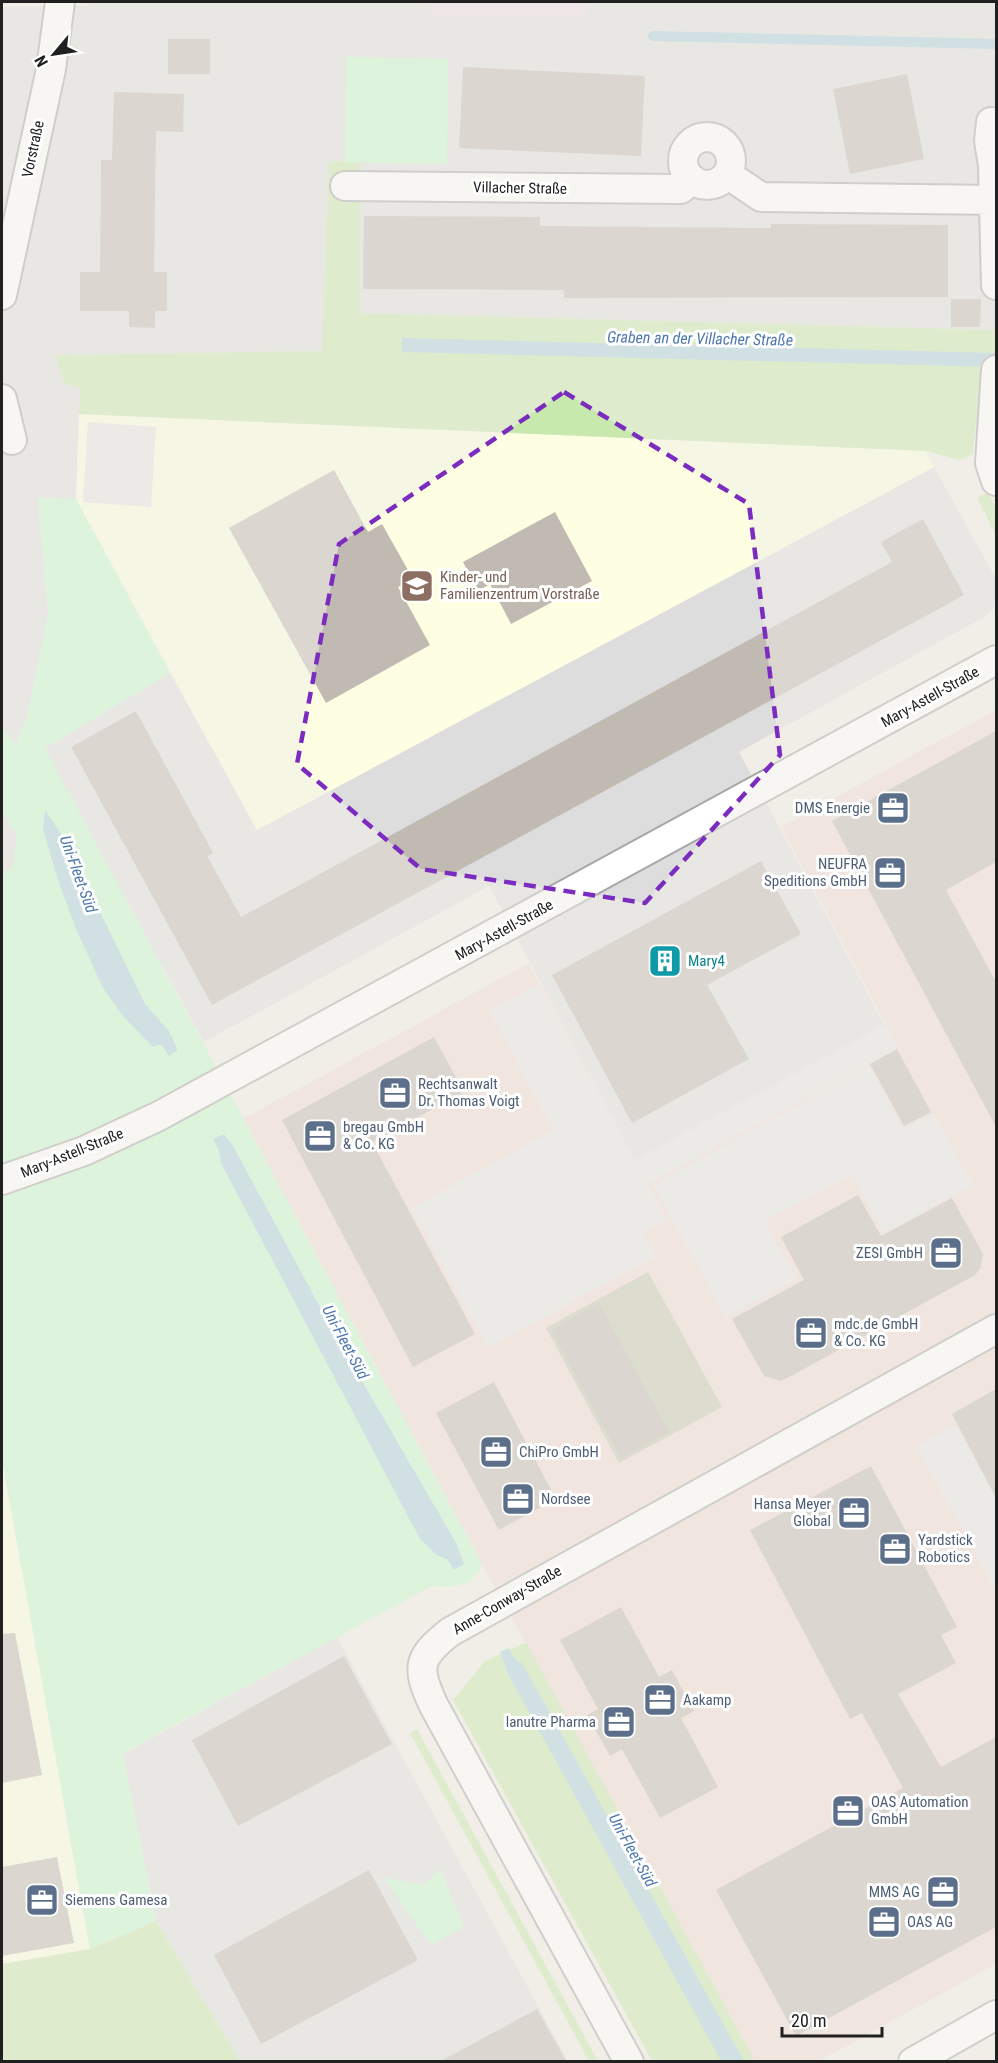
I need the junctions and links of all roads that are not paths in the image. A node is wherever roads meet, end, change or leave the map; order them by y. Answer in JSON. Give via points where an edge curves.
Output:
{"nodes":[{"id":1,"x":60,"y":2,"type":"edge"},
{"id":2,"x":991,"y":122,"type":"dead end"},
{"id":3,"x":727,"y":174,"type":"junction"},
{"id":4,"x":692,"y":180,"type":"junction"},
{"id":5,"x":345,"y":186,"type":"dead end"},
{"id":6,"x":995,"y":200,"type":"edge"},
{"id":7,"x":996,"y":285,"type":"edge"},
{"id":8,"x":2,"y":295,"type":"edge"},
{"id":9,"x":996,"y":370,"type":"edge"},
{"id":10,"x":996,"y":381,"type":"edge"},
{"id":11,"x":2,"y":399,"type":"edge"},
{"id":12,"x":12,"y":440,"type":"dead end"},
{"id":13,"x":996,"y":481,"type":"edge"},
{"id":14,"x":996,"y":660,"type":"edge"},
{"id":15,"x":2,"y":1180,"type":"edge"},
{"id":16,"x":996,"y":1329,"type":"edge"},
{"id":17,"x":996,"y":2016,"type":"edge"},
{"id":18,"x":629,"y":2061,"type":"edge"},
{"id":19,"x":913,"y":2061,"type":"edge"}],
"edges":[{"from":1,"to":8,"type":"street","name":"Vorstraße","via":[[51,69]]},
{"from":2,"to":6,"type":"street"},
{"from":3,"to":4,"type":"street","name":"Villacher Straße","via":[[706,185]]},
{"from":3,"to":4,"type":"street","via":[[730,164],[725,146],[717,139],[698,138],[684,152],[683,162]]},
{"from":3,"to":6,"type":"street","via":[[761,197]]},
{"from":4,"to":5,"type":"street","name":"Villacher Straße","via":[[681,189]]},
{"from":6,"to":7,"type":"street"},
{"from":9,"to":10,"type":"street"},
{"from":10,"to":13,"type":"street","via":[[990,463]]},
{"from":11,"to":12,"type":"street"},
{"from":14,"to":15,"type":"street","name":"Mary-Astell-Straße","via":[[159,1116],[84,1151]]},
{"from":16,"to":18,"type":"street","name":"Anne-Conway-Straße","via":[[450,1632],[424,1655],[423,1683],[434,1706]]},
{"from":17,"to":19,"type":"street"}]}
